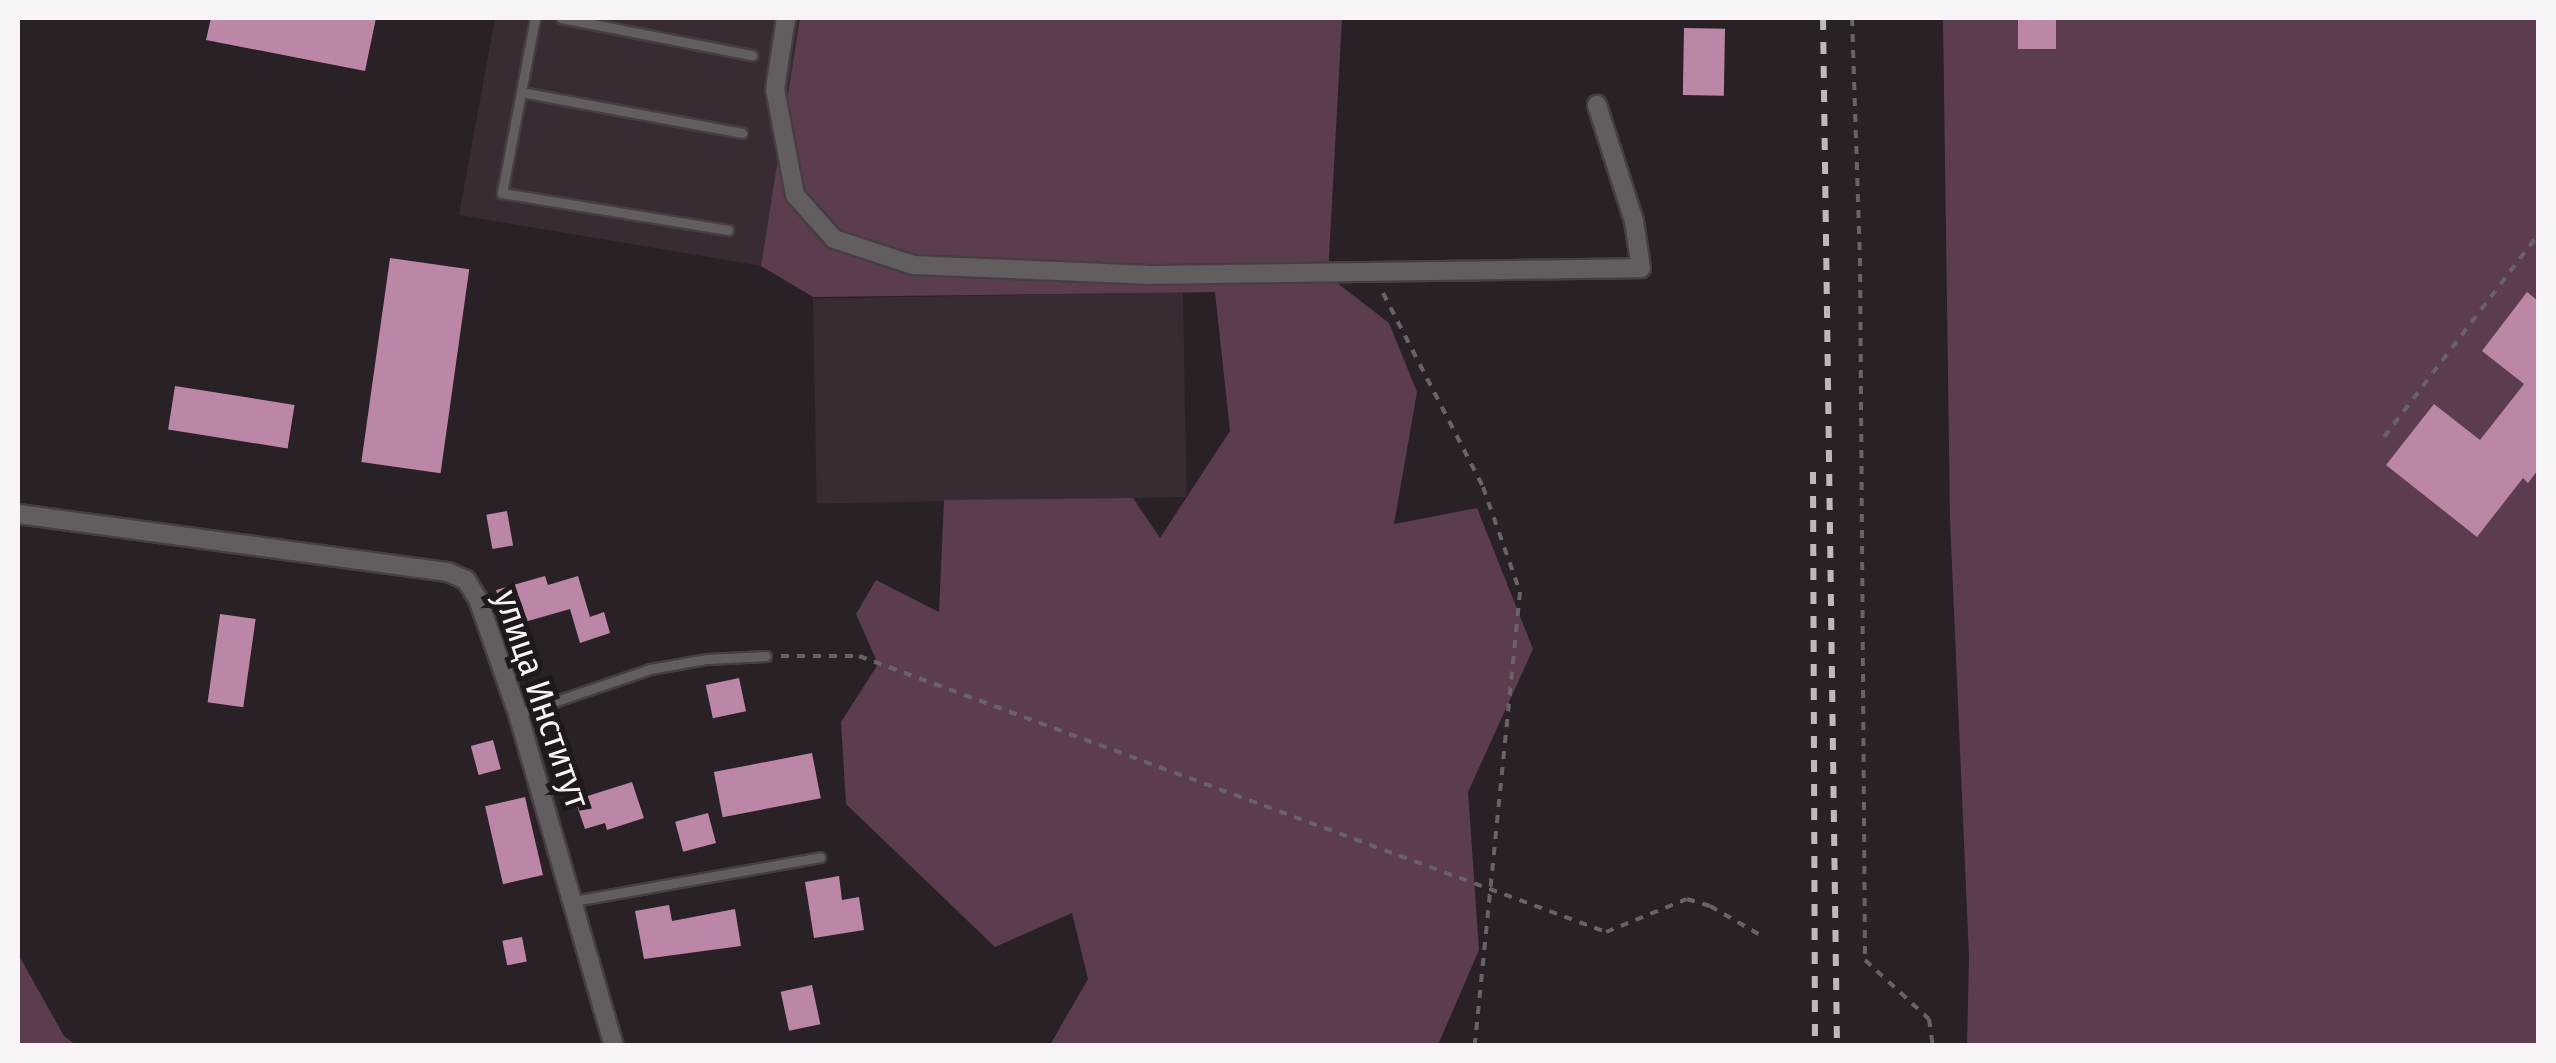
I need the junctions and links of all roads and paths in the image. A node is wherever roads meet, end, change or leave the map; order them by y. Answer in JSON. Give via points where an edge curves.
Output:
{"nodes":[{"id":1,"x":535,"y":18,"type":"edge"},
{"id":2,"x":560,"y":18,"type":"edge"},
{"id":3,"x":786,"y":18,"type":"edge"},
{"id":4,"x":1852,"y":18,"type":"edge"},
{"id":5,"x":752,"y":55,"type":"dead end"},
{"id":6,"x":521,"y":92,"type":"junction"},
{"id":7,"x":1597,"y":105,"type":"dead end"},
{"id":8,"x":742,"y":134,"type":"dead end"},
{"id":9,"x":728,"y":230,"type":"dead end"},
{"id":10,"x":2538,"y":235,"type":"edge"},
{"id":11,"x":1374,"y":275,"type":"junction"},
{"id":12,"x":2384,"y":437,"type":"dead end"},
{"id":13,"x":18,"y":514,"type":"edge"},
{"id":14,"x":766,"y":656,"type":"joint"},
{"id":15,"x":518,"y":714,"type":"junction"},
{"id":16,"x":820,"y":857,"type":"dead end"},
{"id":17,"x":1491,"y":892,"type":"junction"},
{"id":18,"x":574,"y":901,"type":"junction"},
{"id":19,"x":1762,"y":936,"type":"dead end"},
{"id":20,"x":614,"y":1046,"type":"edge"},
{"id":21,"x":1474,"y":1046,"type":"edge"},
{"id":22,"x":1933,"y":1046,"type":"edge"}],
"edges":[{"from":1,"to":6,"type":"lane"},
{"from":2,"to":5,"type":"lane"},
{"from":3,"to":11,"type":"street","via":[[775,89],[794,195],[834,240],[913,265],[1147,276]]},
{"from":4,"to":22,"type":"path","via":[[1865,960],[1929,1019]]},
{"from":6,"to":8,"type":"lane"},
{"from":6,"to":9,"type":"lane","via":[[502,193]]},
{"from":7,"to":11,"type":"street","via":[[1634,220],[1641,268]]},
{"from":10,"to":12,"type":"path"},
{"from":11,"to":17,"type":"path","via":[[1483,487],[1520,592]]},
{"from":13,"to":15,"type":"street","name":"улица Институт","via":[[457,576],[478,599]]},
{"from":14,"to":15,"type":"lane","via":[[650,669]]},
{"from":14,"to":17,"type":"path","via":[[859,656]]},
{"from":15,"to":18,"type":"street","name":"улица Институт"},
{"from":16,"to":18,"type":"lane"},
{"from":17,"to":19,"type":"path","via":[[1606,932],[1687,899]]},
{"from":17,"to":21,"type":"path"},
{"from":18,"to":20,"type":"street","name":"улица Институт"}]}
